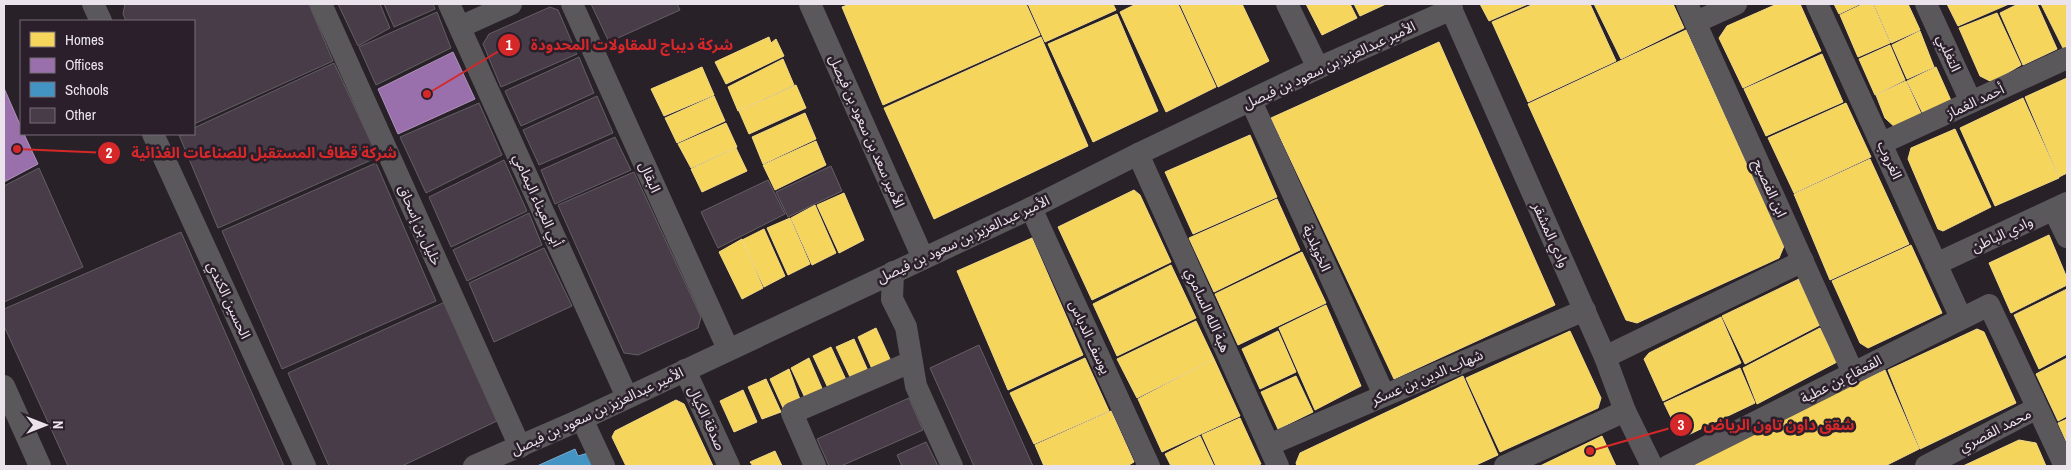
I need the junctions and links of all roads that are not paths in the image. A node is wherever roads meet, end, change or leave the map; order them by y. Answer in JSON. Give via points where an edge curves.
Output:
{"nodes":[{"id":1,"x":93,"y":4,"type":"edge"},
{"id":2,"x":321,"y":4,"type":"edge"},
{"id":3,"x":449,"y":4,"type":"edge"},
{"id":4,"x":511,"y":4,"type":"edge"},
{"id":5,"x":572,"y":4,"type":"edge"},
{"id":6,"x":810,"y":4,"type":"edge"},
{"id":7,"x":1287,"y":4,"type":"edge"},
{"id":8,"x":1736,"y":4,"type":"edge"},
{"id":9,"x":1817,"y":4,"type":"edge"},
{"id":10,"x":1926,"y":4,"type":"edge"},
{"id":11,"x":1450,"y":6,"type":"edge"},
{"id":12,"x":1692,"y":13,"type":"edge"},
{"id":13,"x":101,"y":20,"type":"edge"},
{"id":14,"x":460,"y":27,"type":"junction"},
{"id":15,"x":2067,"y":58,"type":"edge"},
{"id":16,"x":1318,"y":68,"type":"junction"},
{"id":17,"x":1250,"y":101,"type":"junction"},
{"id":18,"x":1971,"y":102,"type":"junction"},
{"id":19,"x":153,"y":135,"type":"edge"},
{"id":20,"x":1882,"y":143,"type":"junction"},
{"id":21,"x":1138,"y":154,"type":"junction"},
{"id":22,"x":2061,"y":206,"type":"edge"},
{"id":23,"x":1031,"y":208,"type":"junction"},
{"id":24,"x":2067,"y":237,"type":"edge"},
{"id":25,"x":923,"y":258,"type":"junction"},
{"id":26,"x":1802,"y":261,"type":"junction"},
{"id":27,"x":1936,"y":264,"type":"junction"},
{"id":28,"x":893,"y":272,"type":"junction"},
{"id":29,"x":1585,"y":310,"type":"junction"},
{"id":30,"x":1961,"y":318,"type":"junction"},
{"id":31,"x":728,"y":350,"type":"junction"},
{"id":32,"x":1605,"y":357,"type":"junction"},
{"id":33,"x":911,"y":362,"type":"junction"},
{"id":34,"x":685,"y":370,"type":"junction"},
{"id":35,"x":1853,"y":373,"type":"junction"},
{"id":36,"x":4,"y":386,"type":"edge"},
{"id":37,"x":1384,"y":395,"type":"junction"},
{"id":38,"x":627,"y":397,"type":"junction"},
{"id":39,"x":2038,"y":408,"type":"junction"},
{"id":40,"x":1625,"y":411,"type":"junction"},
{"id":41,"x":582,"y":419,"type":"junction"},
{"id":42,"x":1270,"y":445,"type":"junction"},
{"id":43,"x":520,"y":447,"type":"junction"},
{"id":44,"x":40,"y":466,"type":"edge"},
{"id":45,"x":305,"y":466,"type":"edge"},
{"id":46,"x":474,"y":466,"type":"edge"},
{"id":47,"x":604,"y":466,"type":"edge"},
{"id":48,"x":729,"y":466,"type":"edge"},
{"id":49,"x":815,"y":466,"type":"edge"},
{"id":50,"x":952,"y":466,"type":"edge"},
{"id":51,"x":1149,"y":466,"type":"edge"},
{"id":52,"x":1278,"y":466,"type":"edge"},
{"id":53,"x":1505,"y":466,"type":"edge"},
{"id":54,"x":1652,"y":466,"type":"edge"},
{"id":55,"x":1668,"y":466,"type":"edge"},
{"id":56,"x":1926,"y":466,"type":"edge"},
{"id":57,"x":2065,"y":466,"type":"edge"}],
"edges":[{"from":1,"to":13,"type":"street"},
{"from":2,"to":43,"type":"street","name":"خليل بن إسحاق"},
{"from":3,"to":14,"type":"street","name":"أبي العيناء اليمامي"},
{"from":4,"to":14,"type":"street"},
{"from":5,"to":31,"type":"street","name":"البقال"},
{"from":6,"to":25,"type":"street","name":"الأمير سعد بن سعود بن فيصل"},
{"from":7,"to":16,"type":"street"},
{"from":8,"to":12,"type":"street"},
{"from":9,"to":20,"type":"street","name":"الغروب"},
{"from":10,"to":18,"type":"street","name":"التغلبي"},
{"from":11,"to":16,"type":"street","name":"الأمير عبدالعزيز بن سعود بن فيصل"},
{"from":11,"to":29,"type":"street","name":"وادي المشقر"},
{"from":12,"to":26,"type":"street","name":"ابن الفصيح"},
{"from":14,"to":38,"type":"street","name":"أبي العيناء اليمامي"},
{"from":15,"to":18,"type":"street","name":"أحمد الغماز"},
{"from":16,"to":17,"type":"street","name":"الأمير عبدالعزيز بن سعود بن فيصل"},
{"from":17,"to":21,"type":"street","name":"الأمير عبدالعزيز بن سعود بن فيصل"},
{"from":17,"to":37,"type":"street","name":"الخويلدية"},
{"from":18,"to":20,"type":"street","name":"أحمد الغماز"},
{"from":19,"to":45,"type":"street","name":"الحسين الكندي"},
{"from":20,"to":27,"type":"street","name":"الغروب"},
{"from":21,"to":23,"type":"street","name":"الأمير عبدالعزيز بن سعود بن فيصل"},
{"from":21,"to":42,"type":"street","name":"هبة الله السامري"},
{"from":22,"to":24,"type":"street"},
{"from":22,"to":27,"type":"street","name":"وادي الباطن"},
{"from":23,"to":25,"type":"street","name":"الأمير عبدالعزيز بن سعود بن فيصل"},
{"from":23,"to":51,"type":"street","name":"يوسف الدباس"},
{"from":25,"to":28,"type":"street","name":"الأمير عبدالعزيز بن سعود بن فيصل"},
{"from":26,"to":32,"type":"street"},
{"from":26,"to":35,"type":"street","name":"ابن الفصيح"},
{"from":27,"to":30,"type":"street","name":"الغروب"},
{"from":28,"to":31,"type":"street","name":"الأمير عبدالعزيز بن سعود بن فيصل"},
{"from":28,"to":33,"type":"street","via":[[892,299],[906,327]]},
{"from":29,"to":32,"type":"street","name":"وادي المشقر"},
{"from":29,"to":37,"type":"street","name":"شهاب الدين بن عسكر"},
{"from":30,"to":35,"type":"street","name":"القعقاع بن عطية"},
{"from":30,"to":39,"type":"street","name":"القعقاع بن عطية","via":[[1989,305]]},
{"from":31,"to":34,"type":"street","name":"الأمير عبدالعزيز بن سعود بن فيصل"},
{"from":32,"to":40,"type":"street","name":"وادي المشقر"},
{"from":33,"to":49,"type":"street","via":[[792,413]]},
{"from":33,"to":50,"type":"street","via":[[916,386]]},
{"from":34,"to":38,"type":"street","name":"الأمير عبدالعزيز بن سعود بن فيصل"},
{"from":34,"to":48,"type":"street","name":"صدقة الكيال"},
{"from":35,"to":55,"type":"street","name":"القعقاع بن عطية"},
{"from":36,"to":44,"type":"street"},
{"from":37,"to":42,"type":"street","name":"شهاب الدين بن عسكر"},
{"from":38,"to":41,"type":"street","name":"الأمير عبدالعزيز بن سعود بن فيصل"},
{"from":39,"to":56,"type":"street","name":"محمد القصري"},
{"from":39,"to":57,"type":"street"},
{"from":40,"to":53,"type":"street"},
{"from":40,"to":54,"type":"street","name":"وادي المشقر"},
{"from":41,"to":43,"type":"street","name":"الأمير عبدالعزيز بن سعود بن فيصل"},
{"from":41,"to":47,"type":"street"},
{"from":42,"to":52,"type":"street","name":"هبة الله السامري"},
{"from":43,"to":46,"type":"street","name":"الأمير عبدالعزيز بن سعود بن فيصل"}]}
